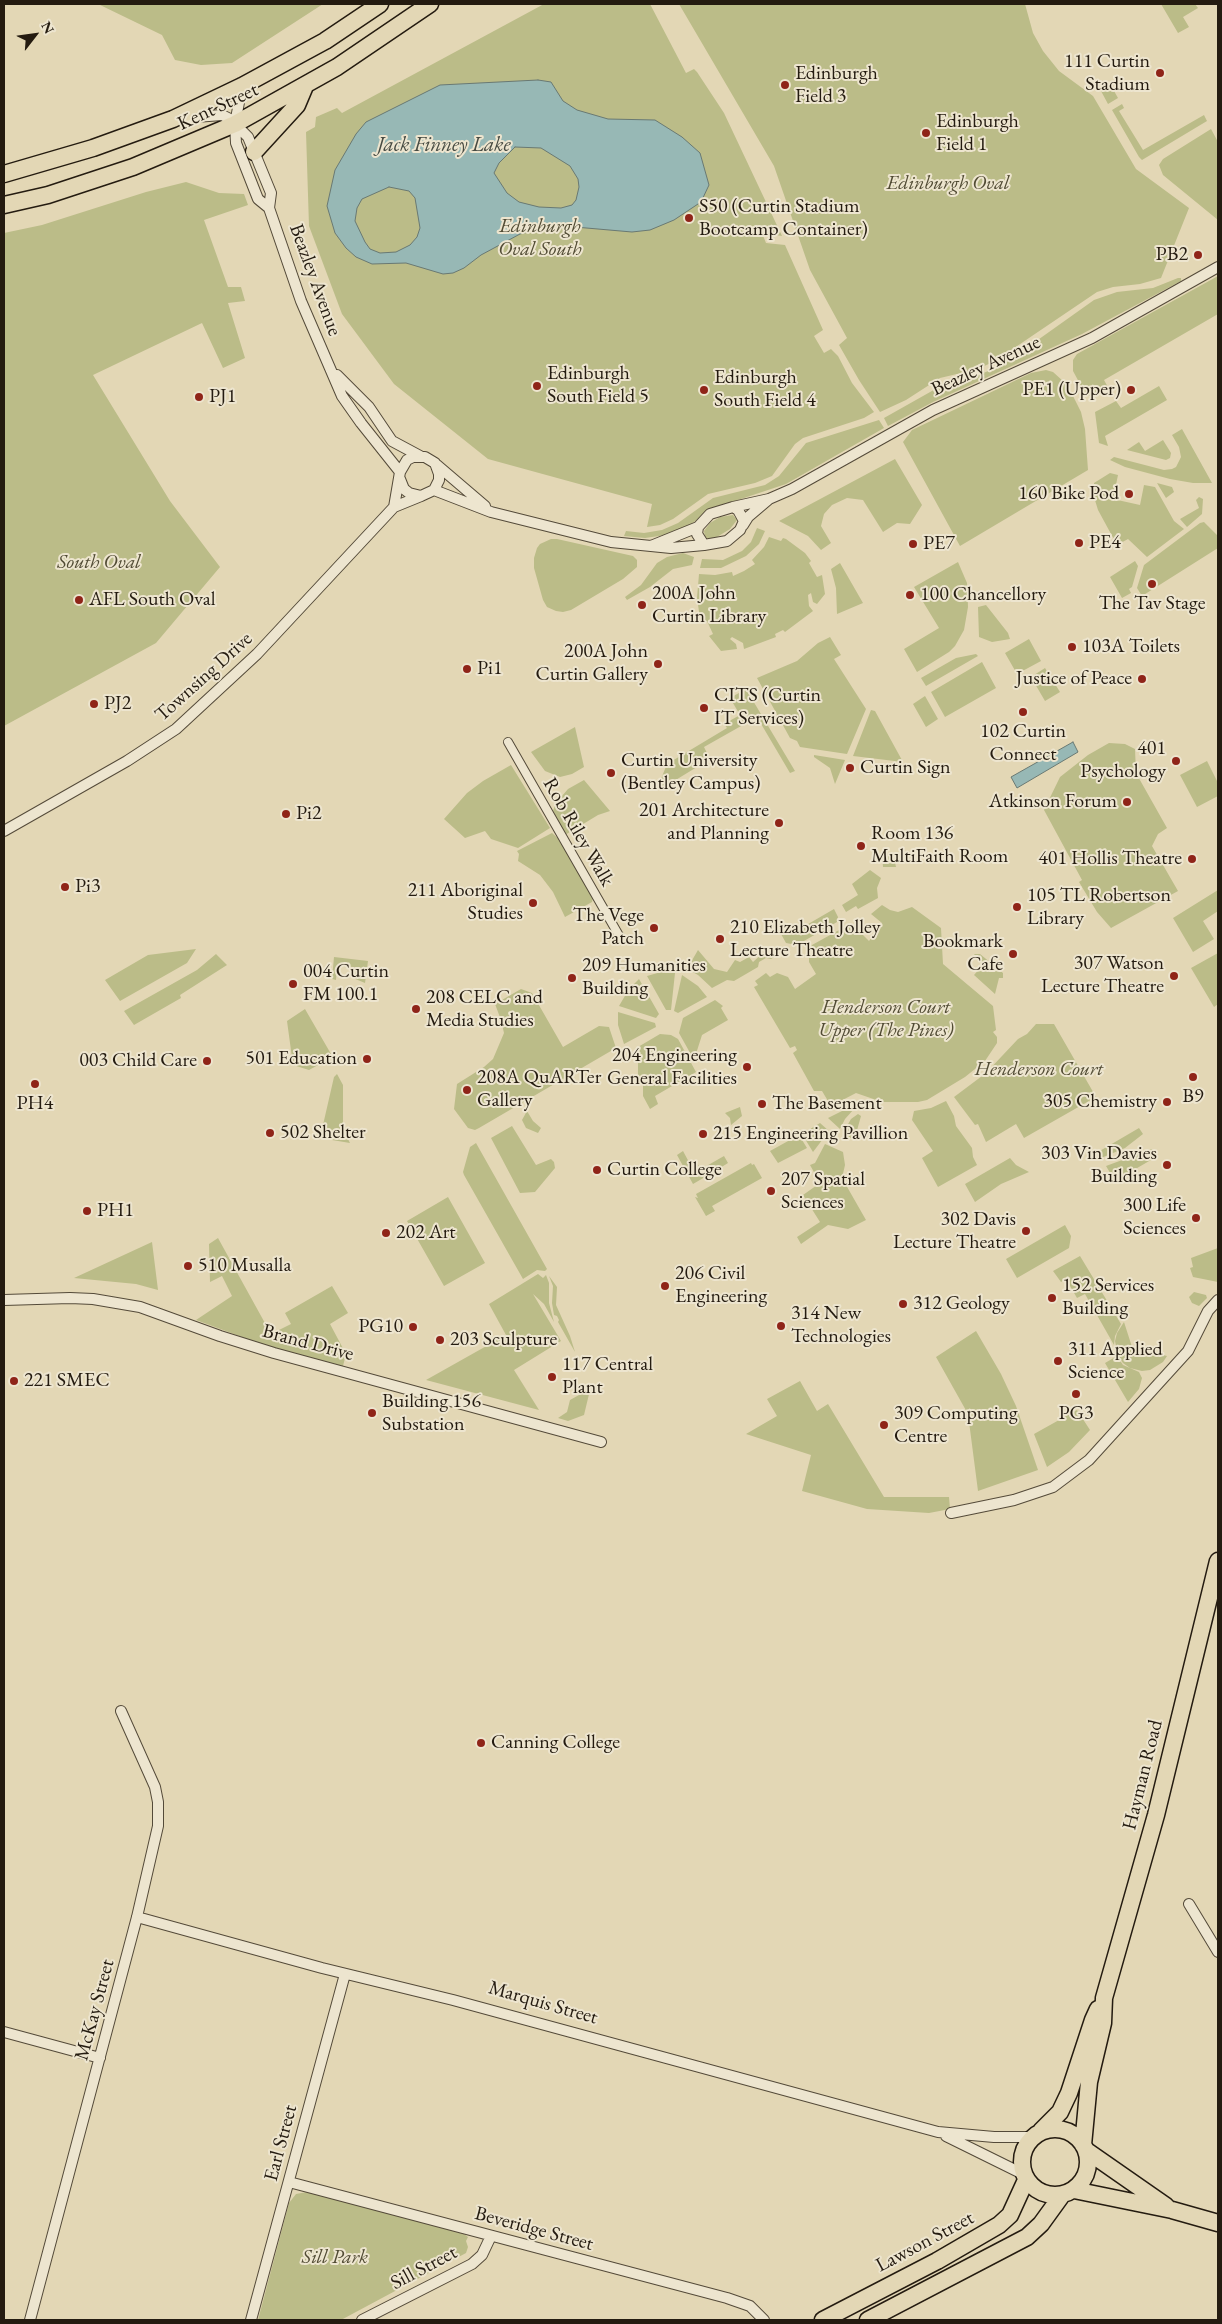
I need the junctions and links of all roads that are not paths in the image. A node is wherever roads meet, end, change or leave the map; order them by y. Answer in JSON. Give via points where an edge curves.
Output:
{"nodes":[{"id":1,"x":380,"y":4,"type":"edge"},
{"id":2,"x":430,"y":4,"type":"edge"},
{"id":3,"x":242,"y":86,"type":"junction"},
{"id":4,"x":305,"y":86,"type":"junction"},
{"id":5,"x":173,"y":118,"type":"junction"},
{"id":6,"x":235,"y":124,"type":"junction"},
{"id":7,"x":254,"y":152,"type":"junction"},
{"id":8,"x":4,"y":174,"type":"edge"},
{"id":9,"x":4,"y":206,"type":"edge"},
{"id":10,"x":269,"y":208,"type":"junction"},
{"id":11,"x":1218,"y":266,"type":"edge"},
{"id":12,"x":328,"y":364,"type":"junction"},
{"id":13,"x":420,"y":456,"type":"junction"},
{"id":14,"x":435,"y":463,"type":"junction"},
{"id":15,"x":400,"y":475,"type":"junction"},
{"id":16,"x":434,"y":490,"type":"junction"},
{"id":17,"x":421,"y":496,"type":"junction"},
{"id":18,"x":768,"y":499,"type":"junction"},
{"id":19,"x":394,"y":507,"type":"junction"},
{"id":20,"x":732,"y":507,"type":"junction"},
{"id":21,"x":491,"y":512,"type":"junction"},
{"id":22,"x":743,"y":525,"type":"junction"},
{"id":23,"x":698,"y":527,"type":"junction"},
{"id":24,"x":704,"y":545,"type":"junction"},
{"id":25,"x":647,"y":547,"type":"junction"},
{"id":26,"x":508,"y":742,"type":"dead end"},
{"id":27,"x":4,"y":831,"type":"edge"},
{"id":28,"x":621,"y":938,"type":"dead end"},
{"id":29,"x":4,"y":1300,"type":"edge"},
{"id":30,"x":1218,"y":1300,"type":"edge"},
{"id":31,"x":601,"y":1442,"type":"dead end"},
{"id":32,"x":951,"y":1513,"type":"dead end"},
{"id":33,"x":1218,"y":1561,"type":"edge"},
{"id":34,"x":121,"y":1711,"type":"dead end"},
{"id":35,"x":1189,"y":1904,"type":"dead end"},
{"id":36,"x":137,"y":1917,"type":"junction"},
{"id":37,"x":1218,"y":1952,"type":"edge"},
{"id":38,"x":345,"y":1974,"type":"junction"},
{"id":39,"x":1104,"y":1998,"type":"junction"},
{"id":40,"x":4,"y":2032,"type":"edge"},
{"id":41,"x":100,"y":2058,"type":"junction"},
{"id":42,"x":938,"y":2132,"type":"junction"},
{"id":43,"x":1037,"y":2134,"type":"junction"},
{"id":44,"x":1085,"y":2148,"type":"junction"},
{"id":45,"x":1025,"y":2177,"type":"junction"},
{"id":46,"x":289,"y":2182,"type":"junction"},
{"id":47,"x":1068,"y":2192,"type":"junction"},
{"id":48,"x":1172,"y":2210,"type":"junction"},
{"id":49,"x":1218,"y":2224,"type":"edge"},
{"id":50,"x":491,"y":2236,"type":"junction"},
{"id":51,"x":30,"y":2320,"type":"edge"},
{"id":52,"x":251,"y":2320,"type":"edge"},
{"id":53,"x":362,"y":2320,"type":"edge"},
{"id":54,"x":764,"y":2320,"type":"edge"},
{"id":55,"x":823,"y":2320,"type":"edge"},
{"id":56,"x":868,"y":2320,"type":"edge"}],
"edges":[{"from":1,"to":3,"type":"main road","name":"Kent Street","via":[[325,40]]},
{"from":2,"to":4,"type":"main road","name":"Kent Street"},
{"from":3,"to":5,"type":"main road","name":"Kent Street"},
{"from":3,"to":6,"type":"street","name":"Beazley Avenue"},
{"from":4,"to":6,"type":"main road","name":"Kent Street"},
{"from":4,"to":7,"type":"main road","via":[[297,105]]},
{"from":5,"to":6,"type":"street","name":"Beazley Avenue","via":[[222,115]]},
{"from":5,"to":8,"type":"main road","name":"Kent Street","via":[[85,151]]},
{"from":6,"to":7,"type":"street","name":"Beazley Avenue","via":[[248,136]]},
{"from":6,"to":9,"type":"main road","name":"Kent Street","via":[[133,167]]},
{"from":6,"to":10,"type":"street","name":"Beazley Avenue","via":[[236,143],[258,200]]},
{"from":7,"to":10,"type":"street","name":"Beazley Avenue","via":[[271,193]]},
{"from":10,"to":12,"type":"street","name":"Beazley Avenue","via":[[301,301]]},
{"from":11,"to":18,"type":"street","name":"Beazley Avenue","via":[[1098,335],[932,410],[802,484]]},
{"from":12,"to":13,"type":"street","name":"Beazley Avenue","via":[[369,408],[392,440]]},
{"from":12,"to":15,"type":"street","name":"Beazley Avenue","via":[[342,396]]},
{"from":13,"to":14,"type":"street"},
{"from":13,"to":15,"type":"street","via":[[407,460]]},
{"from":14,"to":16,"type":"street","via":[[439,480]]},
{"from":14,"to":21,"type":"street","name":"Beazley Avenue"},
{"from":15,"to":17,"type":"street","via":[[404,489]]},
{"from":15,"to":19,"type":"street"},
{"from":16,"to":17,"type":"street"},
{"from":16,"to":21,"type":"street","name":"Beazley Avenue"},
{"from":17,"to":19,"type":"street","name":"Townsing Drive"},
{"from":18,"to":20,"type":"street","name":"Beazley Avenue"},
{"from":18,"to":22,"type":"street","name":"Beazley Avenue","via":[[748,516]]},
{"from":19,"to":27,"type":"street","name":"Townsing Drive","via":[[257,654],[176,730]]},
{"from":20,"to":22,"type":"street","via":[[741,514]]},
{"from":20,"to":23,"type":"street","name":"Beazley Avenue","via":[[710,514]]},
{"from":21,"to":25,"type":"street","name":"Beazley Avenue","via":[[592,538]]},
{"from":22,"to":24,"type":"street","name":"Beazley Avenue","via":[[727,541]]},
{"from":23,"to":24,"type":"street","via":[[697,534]]},
{"from":23,"to":25,"type":"street","name":"Beazley Avenue"},
{"from":24,"to":25,"type":"street","name":"Beazley Avenue"},
{"from":26,"to":28,"type":"street","name":"Rob Riley Walk"},
{"from":29,"to":31,"type":"street","name":"Brand Drive","via":[[93,1299],[140,1307],[274,1353]]},
{"from":30,"to":32,"type":"street","via":[[1208,1311],[1182,1359],[1089,1460],[1053,1487],[1014,1500]]},
{"from":33,"to":39,"type":"main road","name":"Hayman Road","via":[[1156,1815]]},
{"from":34,"to":36,"type":"street","name":"McKay Street","via":[[151,1777],[158,1802],[158,1826]]},
{"from":35,"to":37,"type":"street"},
{"from":36,"to":38,"type":"street","name":"Marquis Street"},
{"from":36,"to":41,"type":"street","name":"McKay Street"},
{"from":38,"to":42,"type":"street","name":"Marquis Street","via":[[453,2000]]},
{"from":38,"to":46,"type":"street","name":"Earl Street"},
{"from":39,"to":43,"type":"main road","name":"Hayman Road","via":[[1092,2020],[1060,2112]]},
{"from":39,"to":44,"type":"main road","name":"Hayman Road","via":[[1103,2023],[1089,2082]]},
{"from":40,"to":41,"type":"street"},
{"from":41,"to":51,"type":"street","name":"McKay Street"},
{"from":42,"to":43,"type":"street","name":"Marquis Street","via":[[994,2137]]},
{"from":42,"to":45,"type":"street","name":"Marquis Street"},
{"from":43,"to":44,"type":"main road","via":[[1053,2128],[1065,2130],[1076,2136]]},
{"from":43,"to":45,"type":"main road","via":[[1022,2154]]},
{"from":44,"to":47,"type":"main road","via":[[1088,2166],[1084,2180]]},
{"from":44,"to":48,"type":"main road"},
{"from":45,"to":47,"type":"main road","via":[[1033,2188],[1042,2193],[1052,2196]]},
{"from":45,"to":55,"type":"main road","name":"Lawson Street","via":[[1010,2215],[998,2226]]},
{"from":46,"to":50,"type":"street","name":"Beveridge Street"},
{"from":46,"to":52,"type":"street","name":"Earl Street"},
{"from":47,"to":48,"type":"main road"},
{"from":47,"to":56,"type":"main road","via":[[1027,2237]]},
{"from":48,"to":49,"type":"main road"},
{"from":50,"to":53,"type":"street","name":"Sill Street","via":[[482,2255],[472,2264]]},
{"from":50,"to":54,"type":"street","name":"Beveridge Street","via":[[741,2302]]}]}
